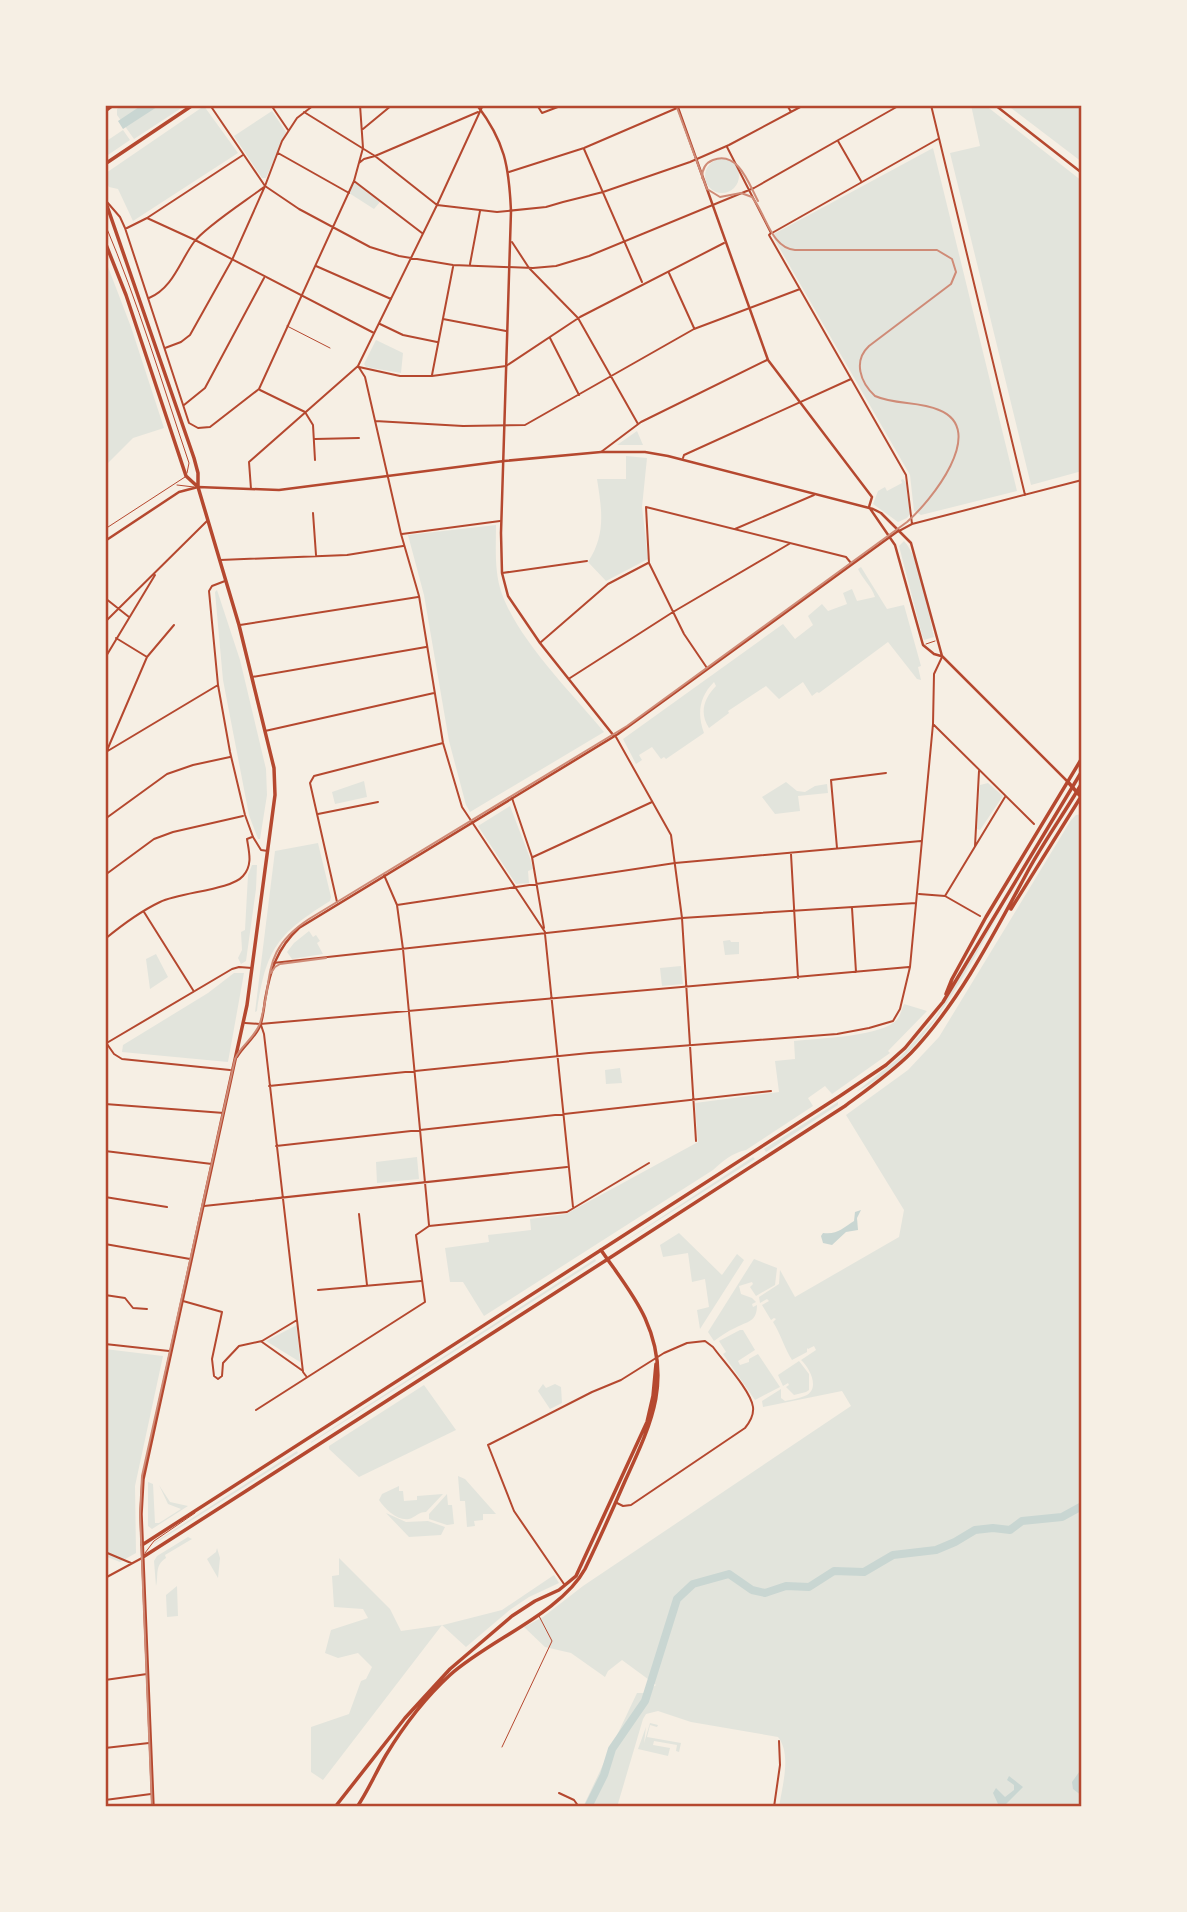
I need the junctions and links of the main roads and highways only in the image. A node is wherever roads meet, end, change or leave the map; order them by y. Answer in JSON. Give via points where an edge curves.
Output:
{"nodes":[{"id":1,"x":113,"y":105,"type":"edge"},
{"id":2,"x":193,"y":105,"type":"edge"},
{"id":3,"x":105,"y":111,"type":"edge"},
{"id":4,"x":105,"y":164,"type":"edge"},
{"id":5,"x":105,"y":200,"type":"edge"},
{"id":6,"x":105,"y":243,"type":"edge"},
{"id":7,"x":198,"y":487,"type":"junction"},
{"id":8,"x":1082,"y":758,"type":"edge"},
{"id":9,"x":1082,"y":771,"type":"edge"},
{"id":10,"x":1068,"y":782,"type":"junction"},
{"id":11,"x":1082,"y":783,"type":"edge"},
{"id":12,"x":1082,"y":796,"type":"edge"},
{"id":13,"x":999,"y":927,"type":"junction"},
{"id":14,"x":943,"y":1002,"type":"junction"},
{"id":15,"x":601,"y":1250,"type":"junction"},
{"id":16,"x":608,"y":1259,"type":"junction"},
{"id":17,"x":656,"y":1360,"type":"junction"},
{"id":18,"x":302,"y":1443,"type":"junction"},
{"id":19,"x":308,"y":1451,"type":"junction"},
{"id":20,"x":142,"y":1545,"type":"junction"},
{"id":21,"x":143,"y":1557,"type":"junction"},
{"id":22,"x":550,"y":1595,"type":"junction"},
{"id":23,"x":554,"y":1604,"type":"junction"},
{"id":24,"x":524,"y":1608,"type":"junction"},
{"id":25,"x":531,"y":1618,"type":"junction"},
{"id":26,"x":153,"y":1807,"type":"edge"},
{"id":27,"x":335,"y":1807,"type":"edge"},
{"id":28,"x":357,"y":1807,"type":"edge"}],
"edges":[{"from":1,"to":3,"type":"main road"},
{"from":2,"to":4,"type":"main road"},
{"from":5,"to":7,"type":"main road","via":[[194,458]]},
{"from":6,"to":7,"type":"main road","via":[[186,476]]},
{"from":7,"to":20,"type":"main road","via":[[239,625],[274,768],[275,795],[244,1023],[143,1476]]},
{"from":8,"to":10,"type":"main road"},
{"from":9,"to":14,"type":"main road"},
{"from":10,"to":12,"type":"main road"},
{"from":10,"to":14,"type":"main road","via":[[972,941]]},
{"from":11,"to":13,"type":"main road"},
{"from":12,"to":13,"type":"main road"},
{"from":13,"to":16,"type":"main road","via":[[910,1054],[874,1085]]},
{"from":14,"to":15,"type":"main road","via":[[905,1048],[871,1075]]},
{"from":15,"to":16,"type":"main road"},
{"from":15,"to":18,"type":"main road"},
{"from":16,"to":17,"type":"main road","via":[[643,1315]]},
{"from":16,"to":19,"type":"main road"},
{"from":17,"to":22,"type":"main road","via":[[647,1422],[579,1572]]},
{"from":17,"to":23,"type":"main road","via":[[659,1382],[654,1415],[581,1577]]},
{"from":18,"to":19,"type":"main road"},
{"from":18,"to":20,"type":"main road"},
{"from":19,"to":21,"type":"main road"},
{"from":20,"to":21,"type":"main road"},
{"from":21,"to":26,"type":"main road"},
{"from":22,"to":23,"type":"main road","via":[[556,1597]]},
{"from":22,"to":24,"type":"main road"},
{"from":23,"to":25,"type":"main road"},
{"from":24,"to":25,"type":"main road","via":[[525,1617]]},
{"from":24,"to":27,"type":"main road","via":[[437,1681]]},
{"from":25,"to":28,"type":"main road","via":[[478,1652],[440,1686],[401,1732]]}]}
